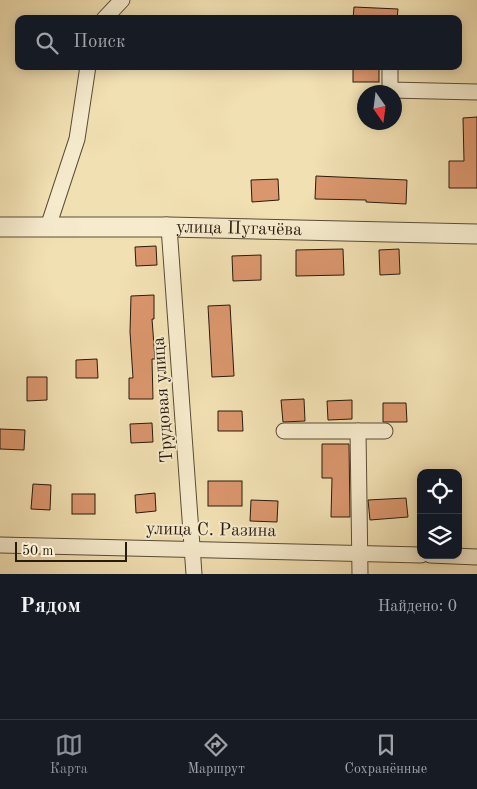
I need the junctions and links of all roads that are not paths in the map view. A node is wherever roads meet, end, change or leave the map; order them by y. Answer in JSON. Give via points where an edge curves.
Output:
{"nodes":[{"id":1,"x":122,"y":0,"type":"edge"},
{"id":2,"x":108,"y":15,"type":"edge"},
{"id":3,"x":87,"y":70,"type":"edge"},
{"id":4,"x":390,"y":70,"type":"edge"},
{"id":5,"x":477,"y":92,"type":"edge"},
{"id":6,"x":168,"y":226,"type":"junction"},
{"id":7,"x":0,"y":227,"type":"edge"},
{"id":8,"x":48,"y":227,"type":"junction"},
{"id":9,"x":477,"y":234,"type":"edge"},
{"id":10,"x":358,"y":430,"type":"junction"},
{"id":11,"x":284,"y":431,"type":"dead end"},
{"id":12,"x":385,"y":431,"type":"dead end"},
{"id":13,"x":0,"y":545,"type":"edge"},
{"id":14,"x":194,"y":549,"type":"junction"},
{"id":15,"x":359,"y":552,"type":"junction"},
{"id":16,"x":417,"y":555,"type":"edge"},
{"id":17,"x":462,"y":556,"type":"edge"},
{"id":18,"x":477,"y":557,"type":"edge"},
{"id":19,"x":194,"y":574,"type":"edge"},
{"id":20,"x":360,"y":574,"type":"edge"}],
"edges":[{"from":1,"to":2,"type":"street"},
{"from":3,"to":8,"type":"street","via":[[77,139]]},
{"from":4,"to":5,"type":"street","via":[[390,90]]},
{"from":6,"to":8,"type":"street","name":"улица Пугачёва"},
{"from":6,"to":9,"type":"street","name":"улица Пугачёва"},
{"from":6,"to":14,"type":"street","name":"Трудовая улица"},
{"from":7,"to":8,"type":"street","name":"улица Пугачёва"},
{"from":10,"to":11,"type":"street"},
{"from":10,"to":12,"type":"street"},
{"from":10,"to":15,"type":"street"},
{"from":13,"to":14,"type":"street","name":"улица С. Разина"},
{"from":14,"to":15,"type":"street","name":"улица С. Разина"},
{"from":14,"to":19,"type":"street","name":"Трудовая улица"},
{"from":15,"to":16,"type":"street","name":"улица С. Разина"},
{"from":15,"to":20,"type":"street"},
{"from":17,"to":18,"type":"street"}]}
